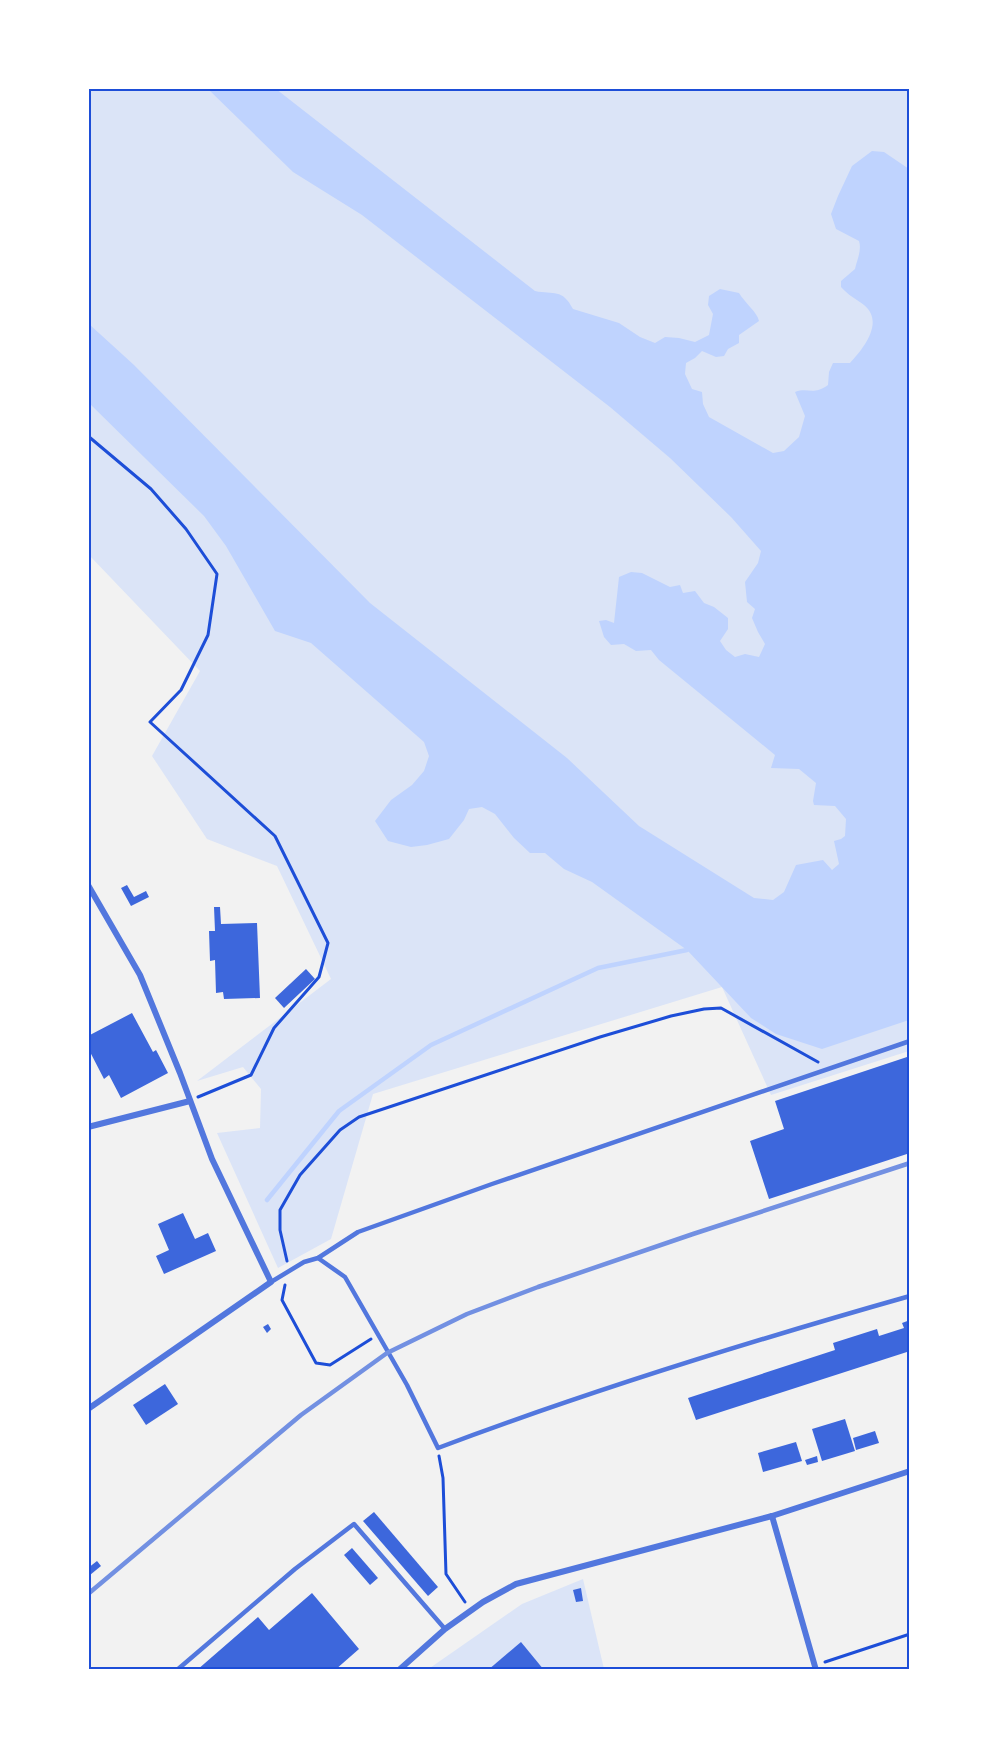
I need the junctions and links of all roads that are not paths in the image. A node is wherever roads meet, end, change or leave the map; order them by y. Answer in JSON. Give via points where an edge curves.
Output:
{"nodes":[{"id":1,"x":88,"y":885,"type":"edge"},
{"id":2,"x":909,"y":1041,"type":"edge"},
{"id":3,"x":190,"y":1101,"type":"junction"},
{"id":4,"x":88,"y":1127,"type":"edge"},
{"id":5,"x":318,"y":1258,"type":"junction"},
{"id":6,"x":271,"y":1282,"type":"junction"},
{"id":7,"x":909,"y":1296,"type":"edge"},
{"id":8,"x":88,"y":1409,"type":"edge"},
{"id":9,"x":909,"y":1471,"type":"edge"},
{"id":10,"x":772,"y":1516,"type":"junction"},
{"id":11,"x":445,"y":1629,"type":"junction"},
{"id":12,"x":816,"y":1667,"type":"edge"},
{"id":13,"x":177,"y":1670,"type":"edge"},
{"id":14,"x":399,"y":1670,"type":"edge"}],
"edges":[{"from":1,"to":3,"type":"street","via":[[140,975]]},
{"from":2,"to":5,"type":"lane","via":[[358,1232]]},
{"from":3,"to":4,"type":"street"},
{"from":3,"to":6,"type":"street","via":[[212,1159]]},
{"from":5,"to":6,"type":"lane"},
{"from":5,"to":7,"type":"lane","via":[[345,1277],[438,1448],[666,1369]]},
{"from":6,"to":8,"type":"street"},
{"from":9,"to":10,"type":"street"},
{"from":10,"to":11,"type":"street","via":[[516,1584]]},
{"from":10,"to":12,"type":"street"},
{"from":11,"to":13,"type":"lane","via":[[354,1524]]},
{"from":11,"to":14,"type":"street"}]}
